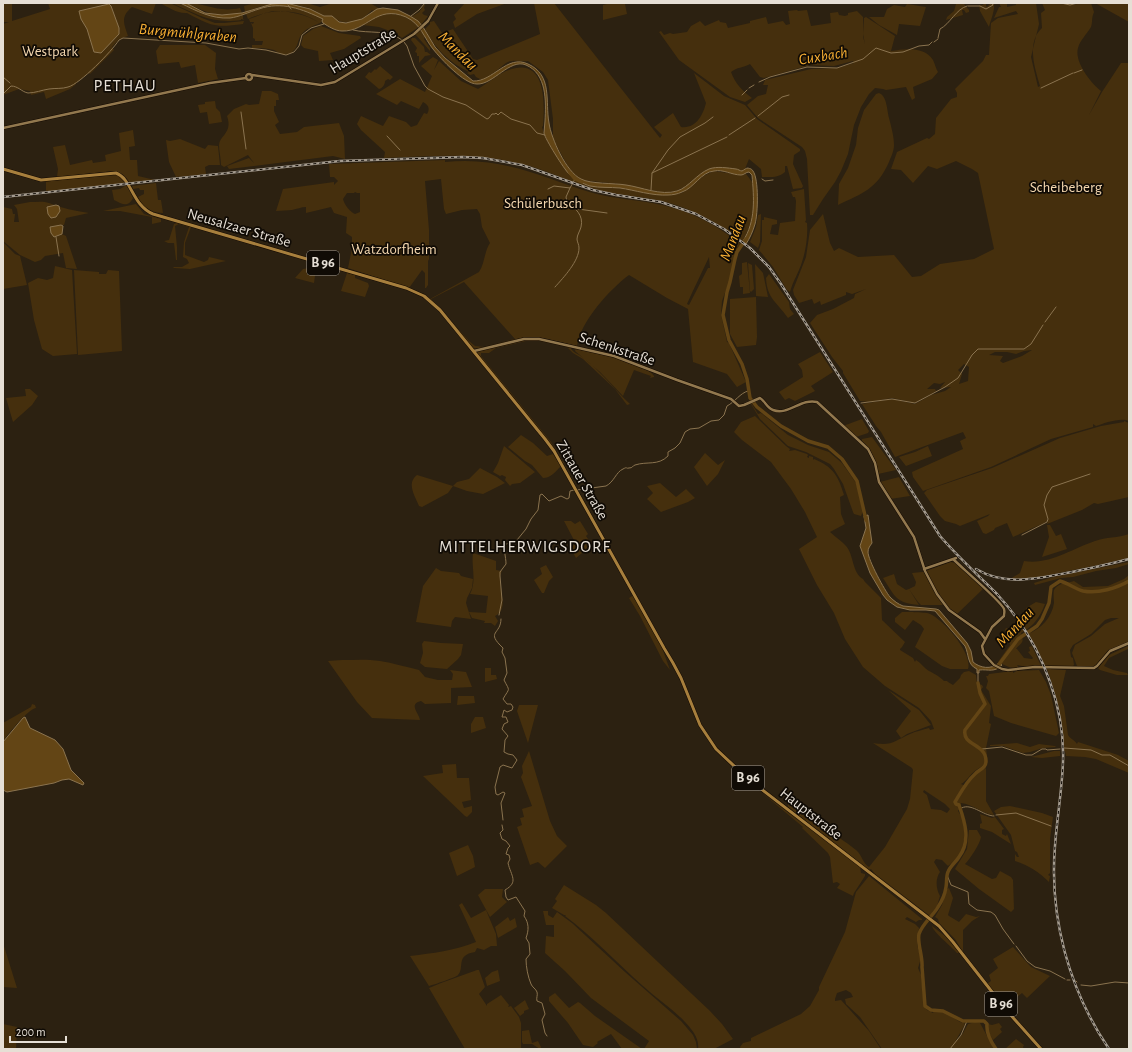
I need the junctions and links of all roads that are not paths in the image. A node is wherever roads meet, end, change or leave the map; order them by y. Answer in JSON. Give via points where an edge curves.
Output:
{"nodes":[{"id":1,"x":438,"y":3,"type":"edge"},
{"id":2,"x":252,"y":76,"type":"junction"},
{"id":3,"x":246,"y":77,"type":"junction"},
{"id":4,"x":3,"y":128,"type":"edge"},
{"id":5,"x":3,"y":169,"type":"edge"},
{"id":6,"x":474,"y":351,"type":"junction"},
{"id":7,"x":924,"y":569,"type":"junction"},
{"id":8,"x":634,"y":595,"type":"joint"},
{"id":9,"x":985,"y":639,"type":"junction"},
{"id":10,"x":1129,"y":644,"type":"edge"},
{"id":11,"x":1041,"y":1049,"type":"edge"}],
"edges":[{"from":1,"to":2,"type":"main road","name":"Hauptstraße","via":[[425,24],[415,33],[332,83],[321,85]]},
{"from":2,"to":3,"type":"main road","via":[[249,74]]},
{"from":2,"to":3,"type":"main road","via":[[249,80]]},
{"from":3,"to":4,"type":"main road"},
{"from":5,"to":6,"type":"main road","name":"Neusalzaer Straße","number":"B 96","via":[[41,180],[119,174],[140,205],[152,214],[418,293],[440,310]]},
{"from":6,"to":7,"type":"main road","name":"Schenkstraße","via":[[524,339],[539,339],[614,356],[739,406],[760,398],[769,408],[778,411],[809,401],[816,402],[865,445],[874,460],[880,484],[914,537]]},
{"from":6,"to":8,"type":"main road","name":"Zittauer Straße","number":"B 96","via":[[545,439]]},
{"from":7,"to":9,"type":"main road","via":[[945,606],[980,632]]},
{"from":7,"to":9,"type":"main road","via":[[954,559],[1002,605],[1004,616]]},
{"from":8,"to":11,"type":"main road","name":"Hauptstraße","number":"B 96","via":[[676,668],[700,725],[716,749],[747,778],[939,926]]},
{"from":9,"to":10,"type":"main road","via":[[982,646],[984,654],[994,665],[1008,670],[1042,667],[1094,668],[1108,653]]}]}
